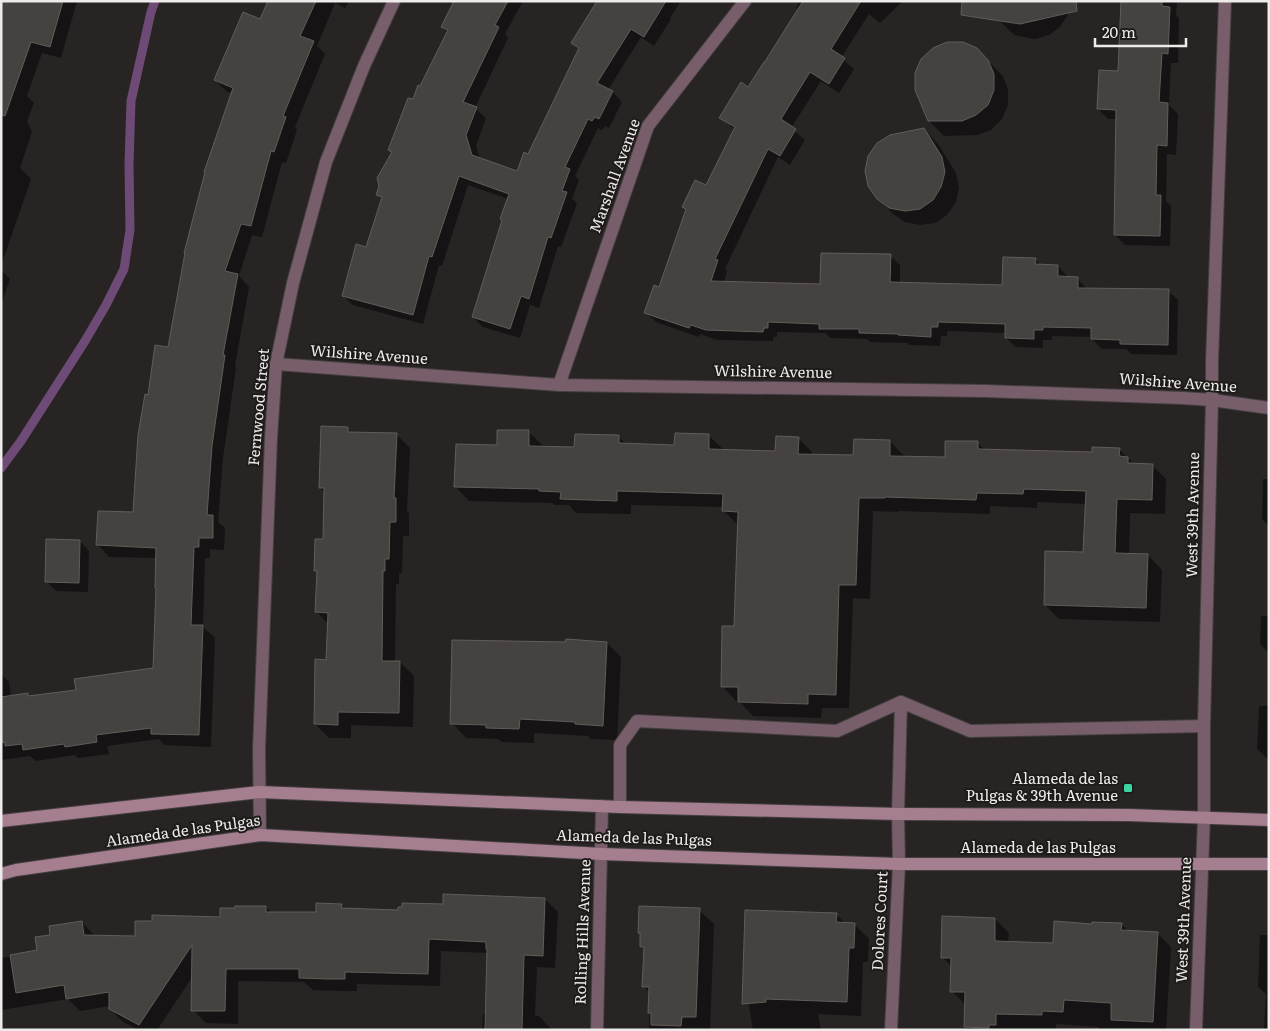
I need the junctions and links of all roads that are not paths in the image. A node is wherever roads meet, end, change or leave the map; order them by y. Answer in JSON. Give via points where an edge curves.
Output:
{"nodes":[{"id":1,"x":394,"y":1,"type":"edge"},
{"id":2,"x":745,"y":1,"type":"edge"},
{"id":3,"x":1225,"y":1,"type":"edge"},
{"id":4,"x":276,"y":364,"type":"junction"},
{"id":5,"x":559,"y":385,"type":"junction"},
{"id":6,"x":1212,"y":400,"type":"junction"},
{"id":7,"x":1269,"y":408,"type":"edge"},
{"id":8,"x":900,"y":702,"type":"junction"},
{"id":9,"x":1204,"y":726,"type":"junction"},
{"id":10,"x":259,"y":792,"type":"junction"},
{"id":11,"x":602,"y":806,"type":"junction"},
{"id":12,"x":620,"y":807,"type":"junction"},
{"id":13,"x":898,"y":814,"type":"junction"},
{"id":14,"x":1204,"y":818,"type":"junction"},
{"id":15,"x":1,"y":820,"type":"edge"},
{"id":16,"x":1269,"y":820,"type":"edge"},
{"id":17,"x":260,"y":835,"type":"junction"},
{"id":18,"x":602,"y":854,"type":"junction"},
{"id":19,"x":899,"y":864,"type":"junction"},
{"id":20,"x":1201,"y":864,"type":"junction"},
{"id":21,"x":1269,"y":864,"type":"edge"},
{"id":22,"x":1,"y":874,"type":"edge"},
{"id":23,"x":597,"y":1030,"type":"edge"},
{"id":24,"x":891,"y":1030,"type":"edge"},
{"id":25,"x":1196,"y":1030,"type":"edge"}],
"edges":[{"from":1,"to":4,"type":"street","name":"Fernwood Street","via":[[326,162],[293,283]]},
{"from":2,"to":5,"type":"street","name":"Marshall Avenue","via":[[648,126]]},
{"from":3,"to":6,"type":"street","name":"West 39th Avenue"},
{"from":4,"to":5,"type":"street","name":"Wilshire Avenue"},
{"from":4,"to":10,"type":"street","name":"Fernwood Street"},
{"from":5,"to":6,"type":"street","name":"Wilshire Avenue","via":[[986,391]]},
{"from":6,"to":7,"type":"street","name":"Wilshire Avenue"},
{"from":6,"to":9,"type":"street","name":"West 39th Avenue"},
{"from":8,"to":9,"type":"street","via":[[970,731]]},
{"from":8,"to":12,"type":"street","via":[[837,731],[637,721],[620,745]]},
{"from":8,"to":13,"type":"street","name":"Dolores Court"},
{"from":9,"to":14,"type":"street","name":"West 39th Avenue"},
{"from":10,"to":11,"type":"main road","name":"Alameda de las Pulgas"},
{"from":10,"to":15,"type":"main road","name":"Alameda de las Pulgas"},
{"from":10,"to":17,"type":"street","name":"Fernwood Street"},
{"from":11,"to":12,"type":"main road","name":"Alameda de las Pulgas"},
{"from":11,"to":18,"type":"street","name":"Rolling Hills Avenue"},
{"from":12,"to":13,"type":"main road","name":"Alameda de las Pulgas"},
{"from":13,"to":14,"type":"main road","name":"Alameda de las Pulgas"},
{"from":13,"to":19,"type":"street","name":"Dolores Court"},
{"from":14,"to":16,"type":"main road","name":"Alameda de las Pulgas"},
{"from":14,"to":20,"type":"street","name":"West 39th Avenue"},
{"from":17,"to":18,"type":"main road","name":"Alameda de las Pulgas"},
{"from":17,"to":22,"type":"main road","name":"Alameda de las Pulgas"},
{"from":18,"to":19,"type":"main road","name":"Alameda de las Pulgas"},
{"from":18,"to":23,"type":"street","name":"Rolling Hills Avenue"},
{"from":19,"to":20,"type":"main road","name":"Alameda de las Pulgas"},
{"from":19,"to":24,"type":"street","name":"Dolores Court"},
{"from":20,"to":21,"type":"main road","name":"Alameda de las Pulgas"},
{"from":20,"to":25,"type":"street","name":"West 39th Avenue"}]}
